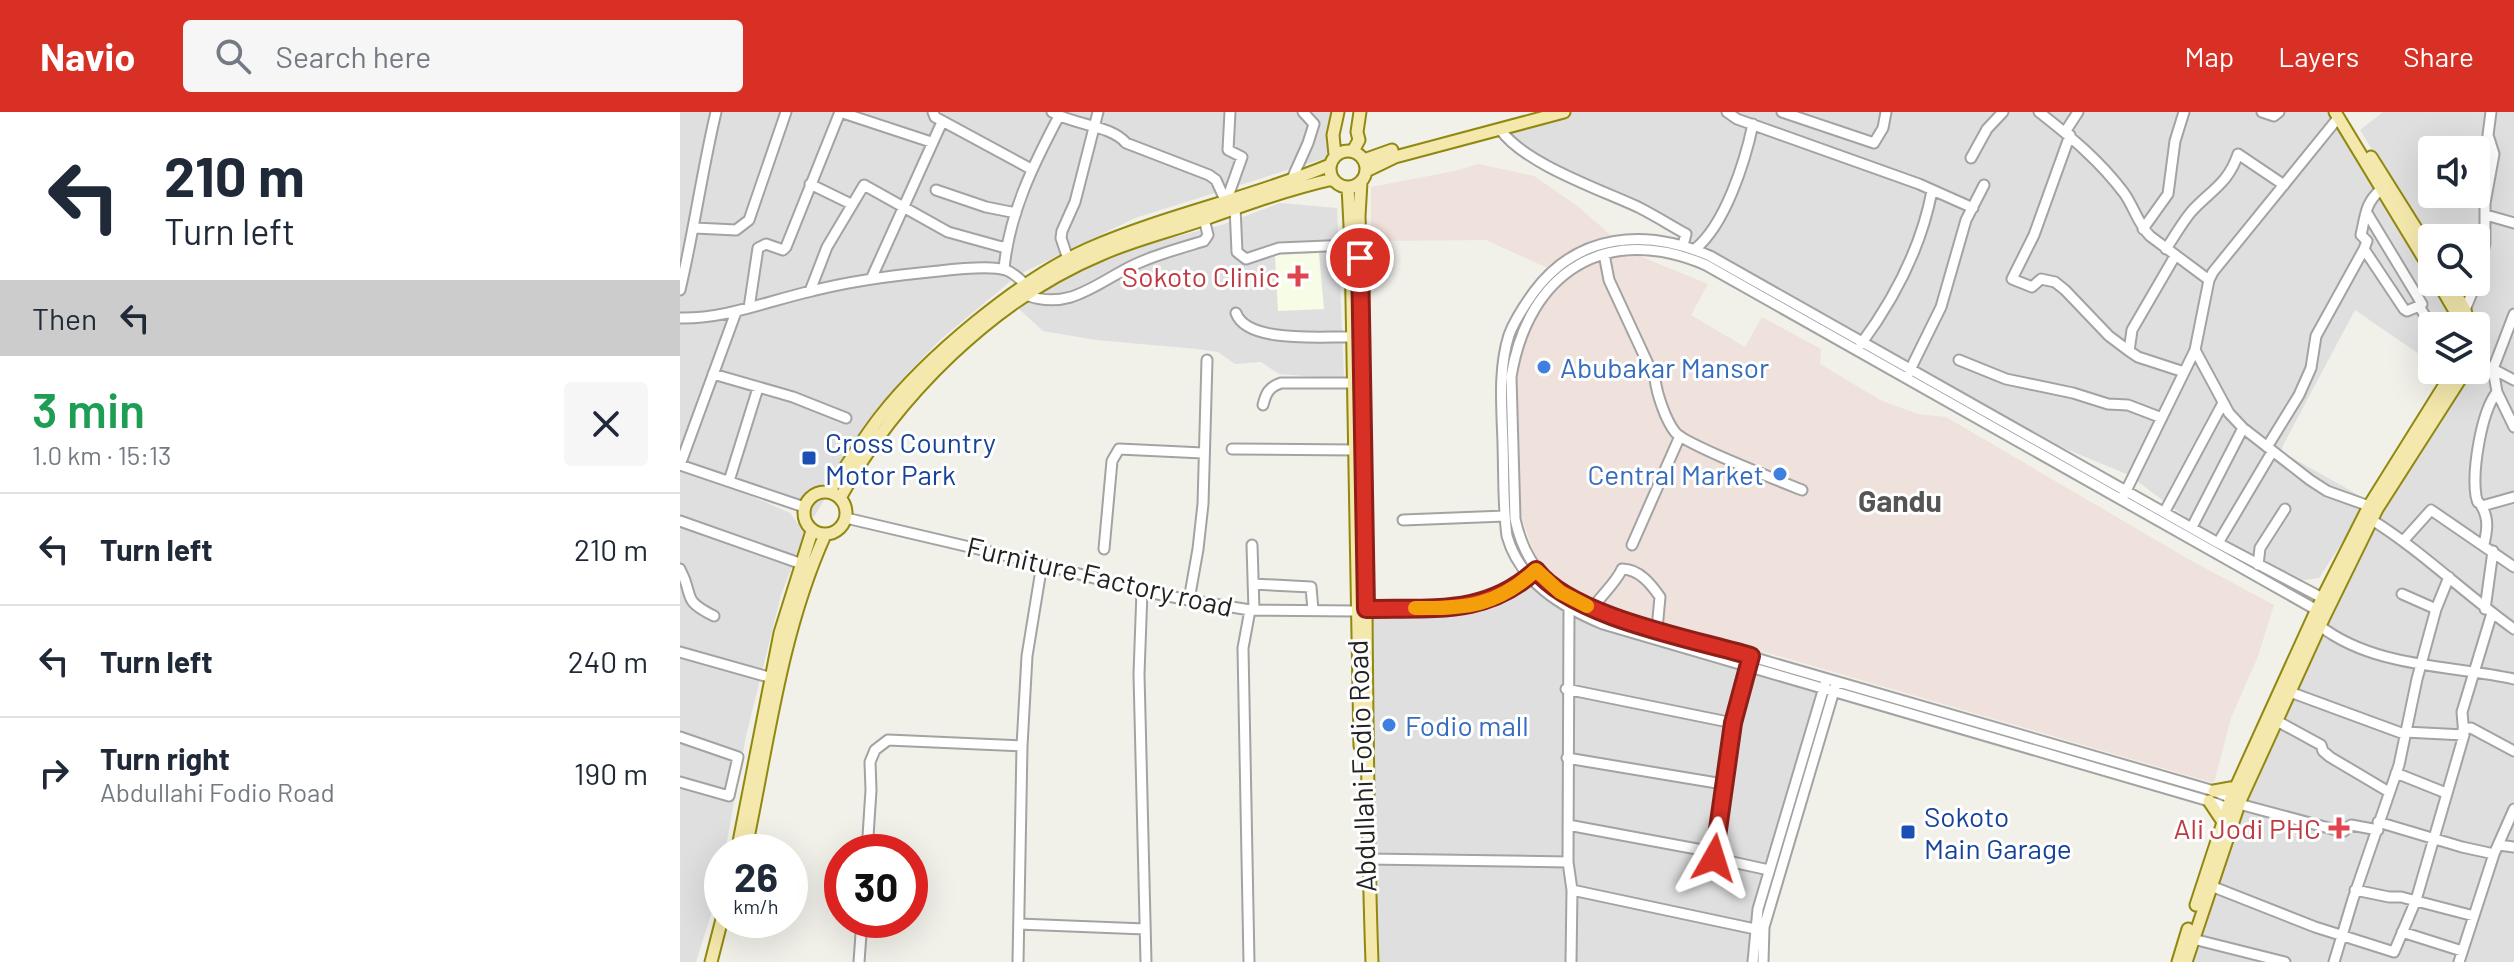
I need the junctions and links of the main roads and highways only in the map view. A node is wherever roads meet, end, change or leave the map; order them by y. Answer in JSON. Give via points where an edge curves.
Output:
{"nodes":[{"id":1,"x":1338,"y":112,"type":"edge"},
{"id":2,"x":1360,"y":112,"type":"edge"},
{"id":3,"x":1536,"y":112,"type":"edge"},
{"id":4,"x":1564,"y":112,"type":"edge"},
{"id":5,"x":2339,"y":114,"type":"edge"},
{"id":6,"x":1353,"y":151,"type":"junction"},
{"id":7,"x":1333,"y":160,"type":"junction"},
{"id":8,"x":1364,"y":171,"type":"junction"},
{"id":9,"x":1333,"y":179,"type":"junction"},
{"id":10,"x":1348,"y":187,"type":"junction"},
{"id":11,"x":1231,"y":204,"type":"junction"},
{"id":12,"x":2418,"y":233,"type":"edge"},
{"id":13,"x":2418,"y":249,"type":"edge"},
{"id":14,"x":1026,"y":290,"type":"junction"},
{"id":15,"x":2445,"y":384,"type":"edge"},
{"id":16,"x":2457,"y":384,"type":"edge"},
{"id":17,"x":834,"y":495,"type":"junction"},
{"id":18,"x":812,"y":531,"type":"junction"},
{"id":19,"x":825,"y":535,"type":"junction"},
{"id":20,"x":1361,"y":610,"type":"junction"},
{"id":21,"x":2323,"y":610,"type":"junction"},
{"id":22,"x":2235,"y":802,"type":"junction"},
{"id":23,"x":2223,"y":822,"type":"junction"},
{"id":24,"x":741,"y":834,"type":"edge"},
{"id":25,"x":749,"y":834,"type":"edge"},
{"id":26,"x":717,"y":938,"type":"edge"},
{"id":27,"x":725,"y":938,"type":"edge"},
{"id":28,"x":711,"y":962,"type":"edge"},
{"id":29,"x":719,"y":962,"type":"edge"},
{"id":30,"x":1369,"y":962,"type":"edge"},
{"id":31,"x":2178,"y":962,"type":"edge"},
{"id":32,"x":2186,"y":962,"type":"edge"}],
"edges":[{"from":1,"to":7,"type":"main road"},
{"from":2,"to":6,"type":"main road"},
{"from":3,"to":8,"type":"main road"},
{"from":4,"to":8,"type":"main road","via":[[1395,157]]},
{"from":5,"to":12,"type":"main road"},
{"from":5,"to":13,"type":"main road"},
{"from":6,"to":7,"type":"main road","via":[[1340,152]]},
{"from":6,"to":8,"type":"main road"},
{"from":7,"to":9,"type":"main road"},
{"from":7,"to":11,"type":"main road"},
{"from":8,"to":10,"type":"main road"},
{"from":8,"to":20,"type":"main road","name":"Abdullahi Fodio Road","via":[[1359,216]]},
{"from":9,"to":10,"type":"main road"},
{"from":9,"to":11,"type":"main road"},
{"from":10,"to":20,"type":"main road","name":"Abdullahi Fodio Road"},
{"from":11,"to":14,"type":"main road","via":[[1204,219],[1101,254]]},
{"from":11,"to":14,"type":"main road","via":[[1119,236],[1068,259]]},
{"from":14,"to":17,"type":"main road","via":[[919,372],[878,419]]},
{"from":15,"to":21,"type":"main road","via":[[2369,506]]},
{"from":16,"to":21,"type":"main road"},
{"from":17,"to":18,"type":"main road","via":[[809,498],[803,516]]},
{"from":17,"to":19,"type":"main road","via":[[846,507],[846,518],[839,530]]},
{"from":18,"to":19,"type":"main road"},
{"from":18,"to":24,"type":"main road","via":[[780,633]]},
{"from":19,"to":25,"type":"main road","via":[[789,633]]},
{"from":20,"to":30,"type":"main road","name":"Abdullahi Fodio Road"},
{"from":20,"to":30,"type":"main road","name":"Abdullahi Fodio Road"},
{"from":21,"to":22,"type":"main road"},
{"from":21,"to":22,"type":"main road","via":[[2277,721]]},
{"from":22,"to":23,"type":"main road"},
{"from":22,"to":23,"type":"main road","via":[[2212,796]]},
{"from":22,"to":32,"type":"main road"},
{"from":23,"to":31,"type":"main road"},
{"from":26,"to":28,"type":"main road"},
{"from":27,"to":29,"type":"main road"}]}
